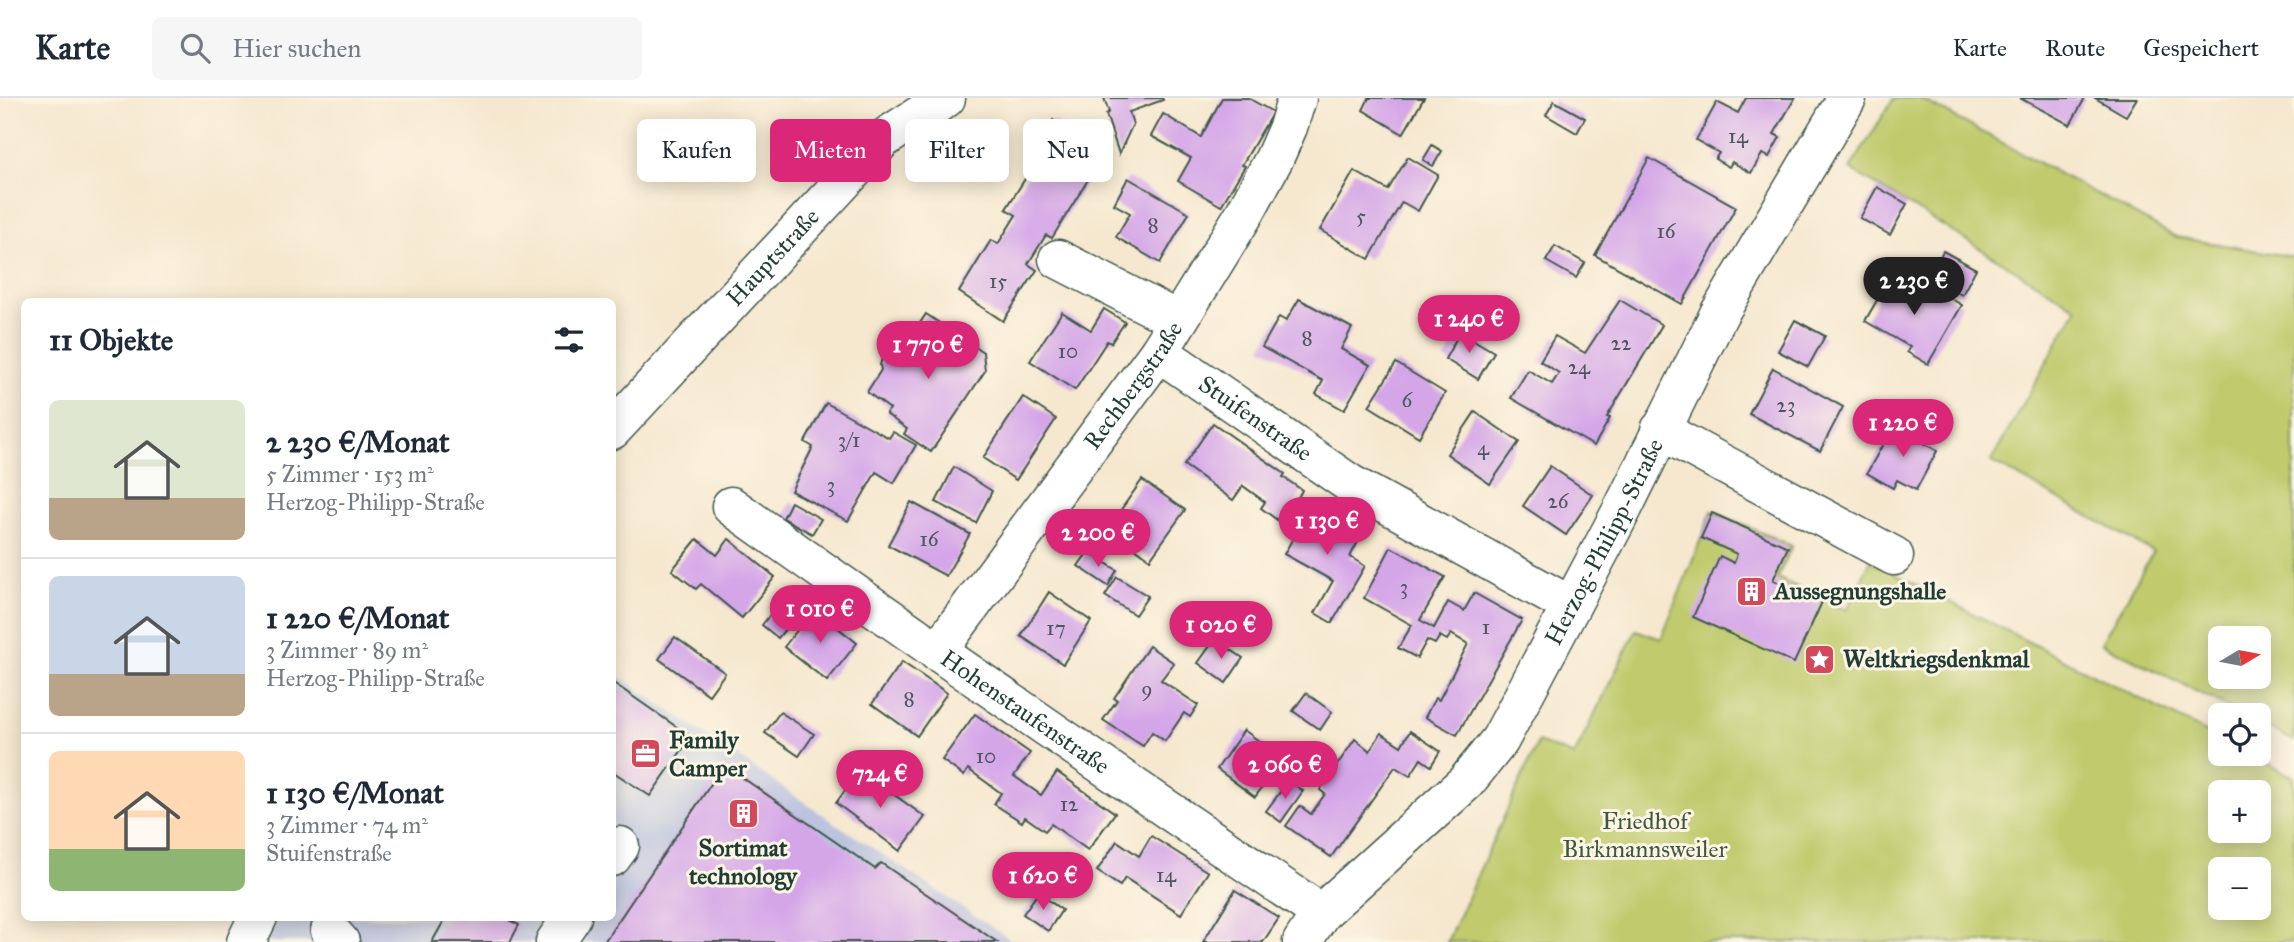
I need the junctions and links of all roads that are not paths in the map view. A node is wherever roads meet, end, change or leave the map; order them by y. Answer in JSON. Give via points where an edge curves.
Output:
{"nodes":[{"id":1,"x":946,"y":98,"type":"edge"},
{"id":2,"x":1297,"y":98,"type":"edge"},
{"id":3,"x":1847,"y":98,"type":"edge"},
{"id":4,"x":1058,"y":259,"type":"dead end"},
{"id":5,"x":1168,"y":336,"type":"junction"},
{"id":6,"x":616,"y":426,"type":"edge"},
{"id":7,"x":1660,"y":430,"type":"junction"},
{"id":8,"x":731,"y":506,"type":"dead end"},
{"id":9,"x":1894,"y":556,"type":"dead end"},
{"id":10,"x":1572,"y":606,"type":"junction"},
{"id":11,"x":937,"y":652,"type":"junction"},
{"id":12,"x":256,"y":921,"type":"edge"},
{"id":13,"x":569,"y":921,"type":"edge"},
{"id":14,"x":1312,"y":927,"type":"edge"},
{"id":15,"x":246,"y":942,"type":"edge"},
{"id":16,"x":555,"y":942,"type":"edge"}],
"edges":[{"from":1,"to":6,"type":"street","name":"Hauptstraße","via":[[883,139]]},
{"from":2,"to":5,"type":"street","name":"Rechbergstraße","via":[[1274,159]]},
{"from":3,"to":7,"type":"street","name":"Herzog-Philipp-Straße","via":[[1720,314]]},
{"from":4,"to":5,"type":"street","name":"Stuifenstraße"},
{"from":5,"to":10,"type":"street","name":"Stuifenstraße","via":[[1349,483]]},
{"from":5,"to":11,"type":"street","name":"Rechbergstraße"},
{"from":7,"to":9,"type":"street"},
{"from":7,"to":10,"type":"street","name":"Herzog-Philipp-Straße"},
{"from":8,"to":11,"type":"street","name":"Hohenstaufenstraße"},
{"from":10,"to":14,"type":"street","name":"Herzog-Philipp-Straße","via":[[1500,740],[1466,782]]},
{"from":11,"to":14,"type":"street","name":"Hohenstaufenstraße","via":[[1115,775]]},
{"from":12,"to":15,"type":"street"},
{"from":13,"to":16,"type":"street"}]}
